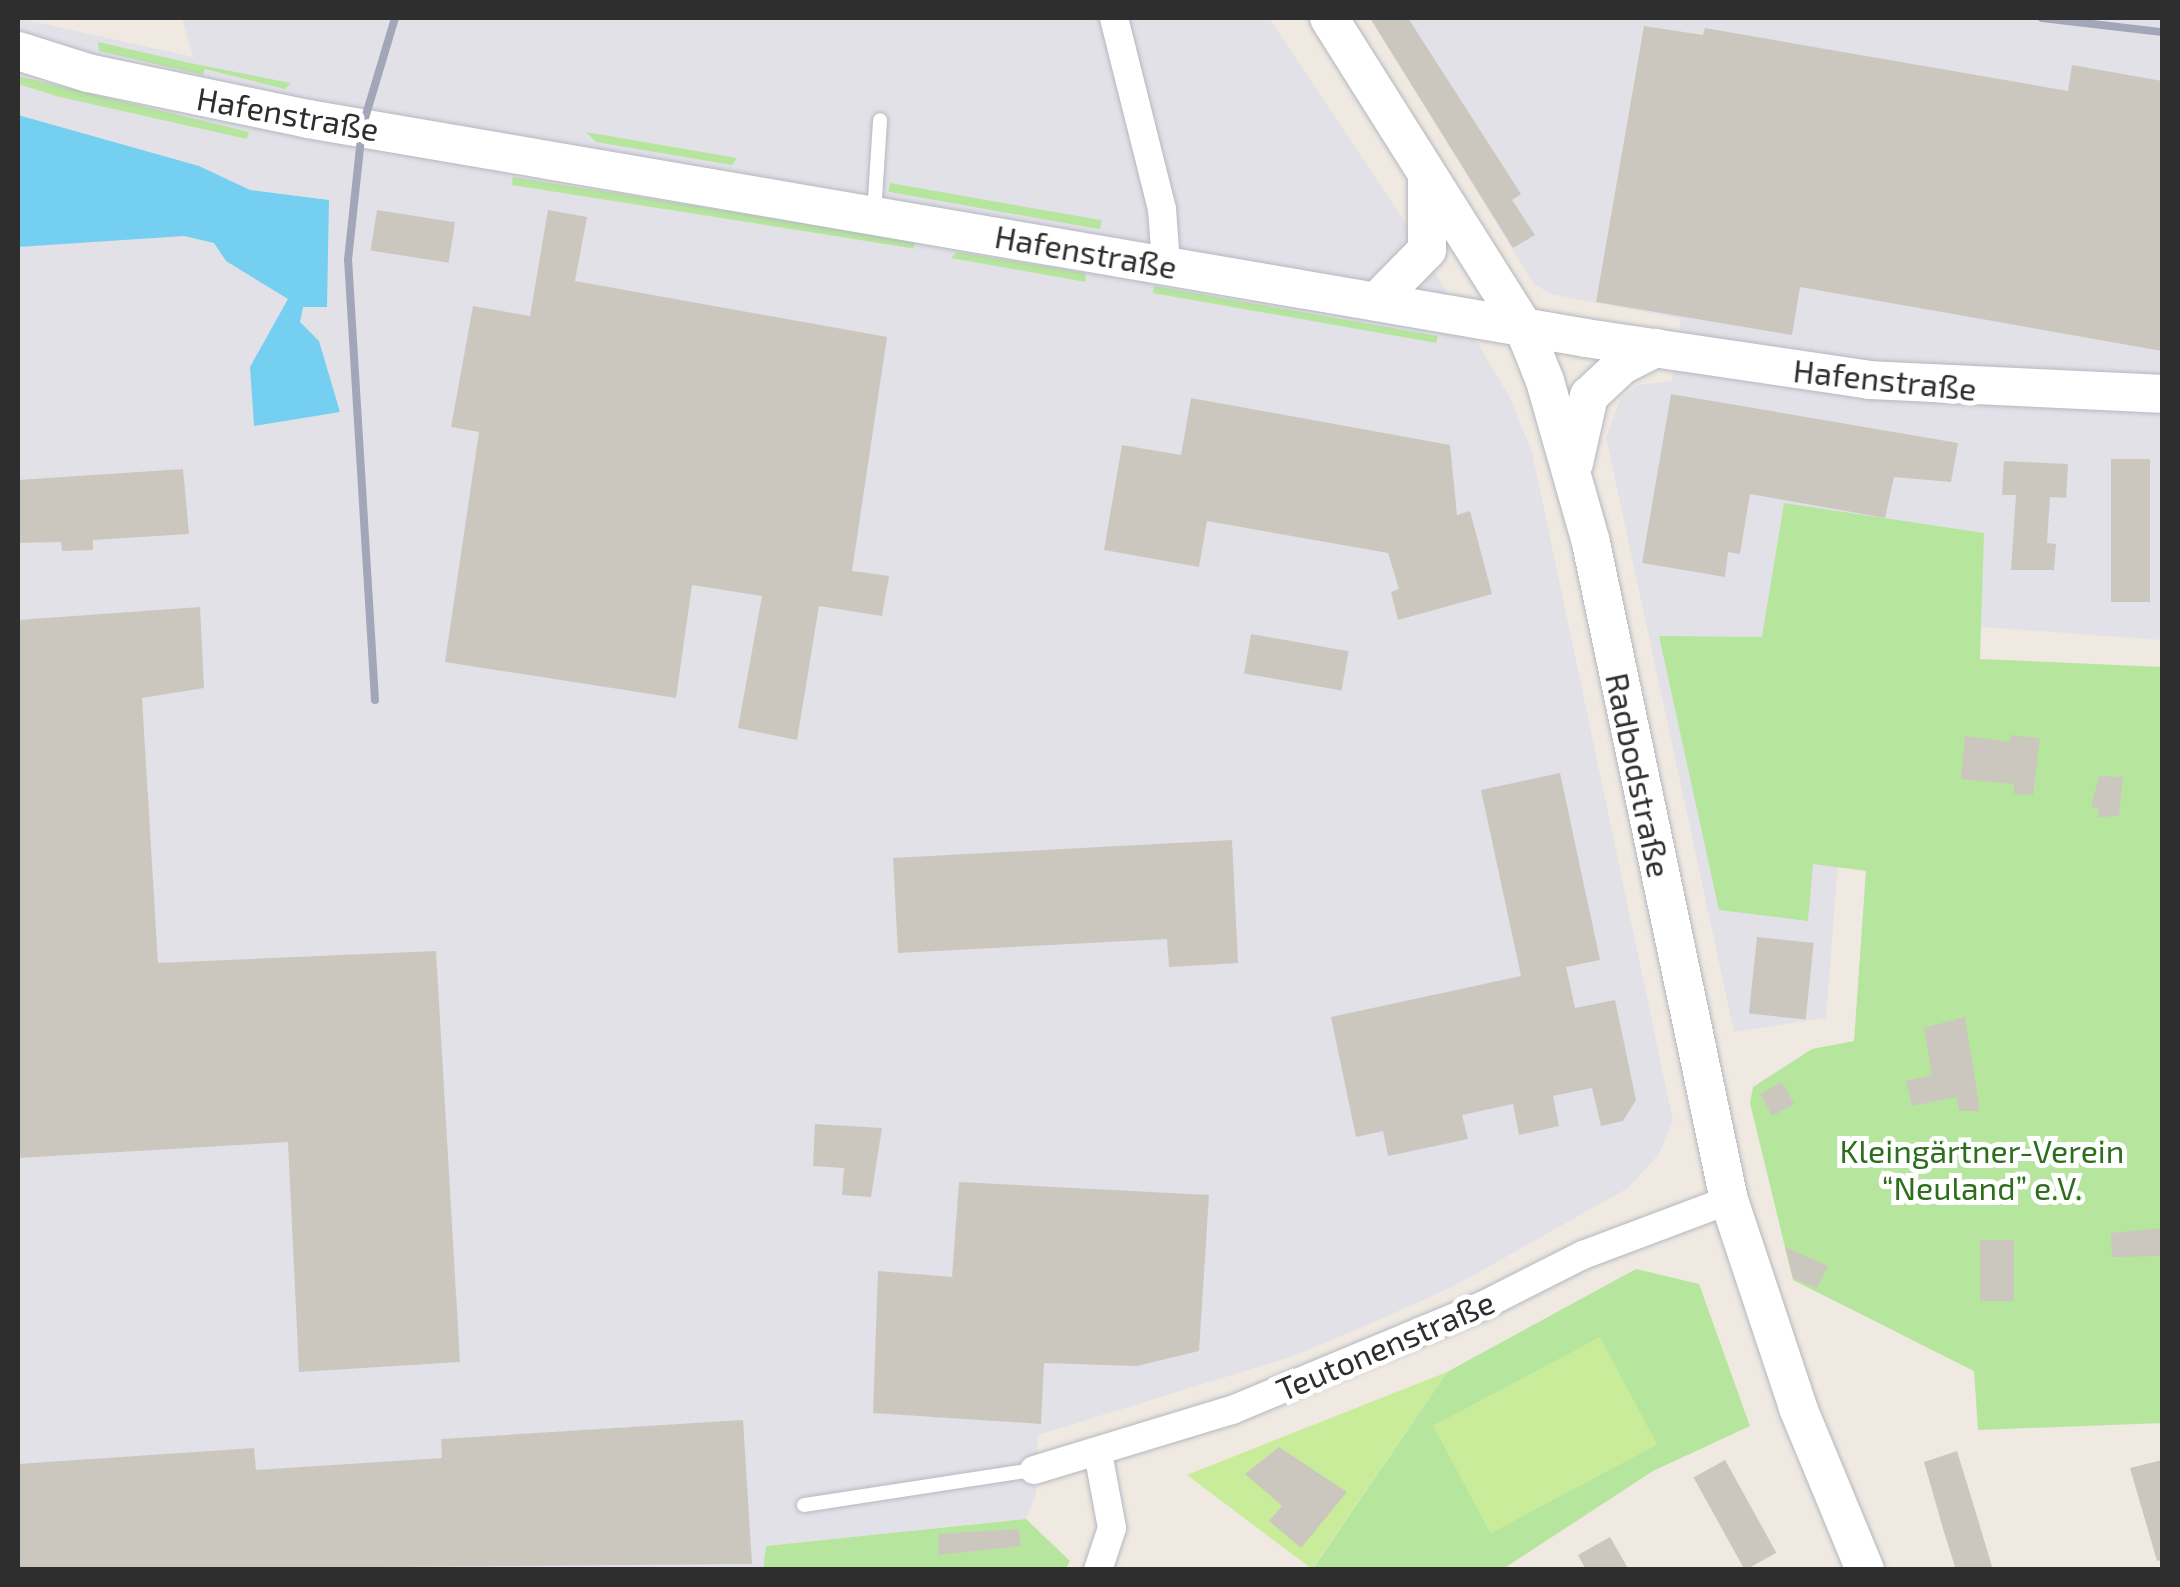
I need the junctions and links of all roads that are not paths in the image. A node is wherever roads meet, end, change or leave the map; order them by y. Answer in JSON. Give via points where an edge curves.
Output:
{"nodes":[{"id":1,"x":1114,"y":18,"type":"edge"},
{"id":2,"x":1329,"y":18,"type":"edge"},
{"id":3,"x":18,"y":50,"type":"edge"},
{"id":4,"x":880,"y":120,"type":"dead end"},
{"id":5,"x":1426,"y":170,"type":"junction"},
{"id":6,"x":874,"y":215,"type":"junction"},
{"id":7,"x":1166,"y":264,"type":"junction"},
{"id":8,"x":1378,"y":300,"type":"junction"},
{"id":9,"x":1523,"y":326,"type":"junction"},
{"id":10,"x":1656,"y":348,"type":"junction"},
{"id":11,"x":2162,"y":394,"type":"edge"},
{"id":12,"x":1573,"y":473,"type":"junction"},
{"id":13,"x":1729,"y":1200,"type":"junction"},
{"id":14,"x":1098,"y":1453,"type":"junction"},
{"id":15,"x":1034,"y":1470,"type":"joint"},
{"id":16,"x":804,"y":1505,"type":"dead end"},
{"id":17,"x":1098,"y":1570,"type":"edge"},
{"id":18,"x":1865,"y":1570,"type":"edge"}],
"edges":[{"from":1,"to":7,"type":"street","via":[[1162,209]]},
{"from":2,"to":5,"type":"street","name":"Radbodstraße"},
{"from":3,"to":6,"type":"street","name":"Hafenstraße","via":[[292,116]]},
{"from":4,"to":6,"type":"lane"},
{"from":5,"to":8,"type":"street","via":[[1428,250]]},
{"from":5,"to":9,"type":"street","name":"Radbodstraße"},
{"from":6,"to":7,"type":"street","name":"Hafenstraße"},
{"from":7,"to":8,"type":"street","name":"Hafenstraße"},
{"from":8,"to":9,"type":"street","name":"Hafenstraße"},
{"from":9,"to":10,"type":"street","name":"Hafenstraße"},
{"from":9,"to":12,"type":"street","name":"Radbodstraße"},
{"from":10,"to":11,"type":"street","name":"Hafenstraße","via":[[1869,380]]},
{"from":10,"to":12,"type":"street","via":[[1622,365],[1588,396]]},
{"from":12,"to":13,"type":"street","name":"Radbodstraße"},
{"from":13,"to":14,"type":"street","name":"Teutonenstraße","via":[[1583,1254],[1319,1375]]},
{"from":13,"to":18,"type":"street","name":"Radbodstraße","via":[[1798,1408]]},
{"from":14,"to":15,"type":"street","name":"Teutonenstraße"},
{"from":14,"to":17,"type":"street","via":[[1112,1528]]},
{"from":15,"to":16,"type":"lane"}]}
